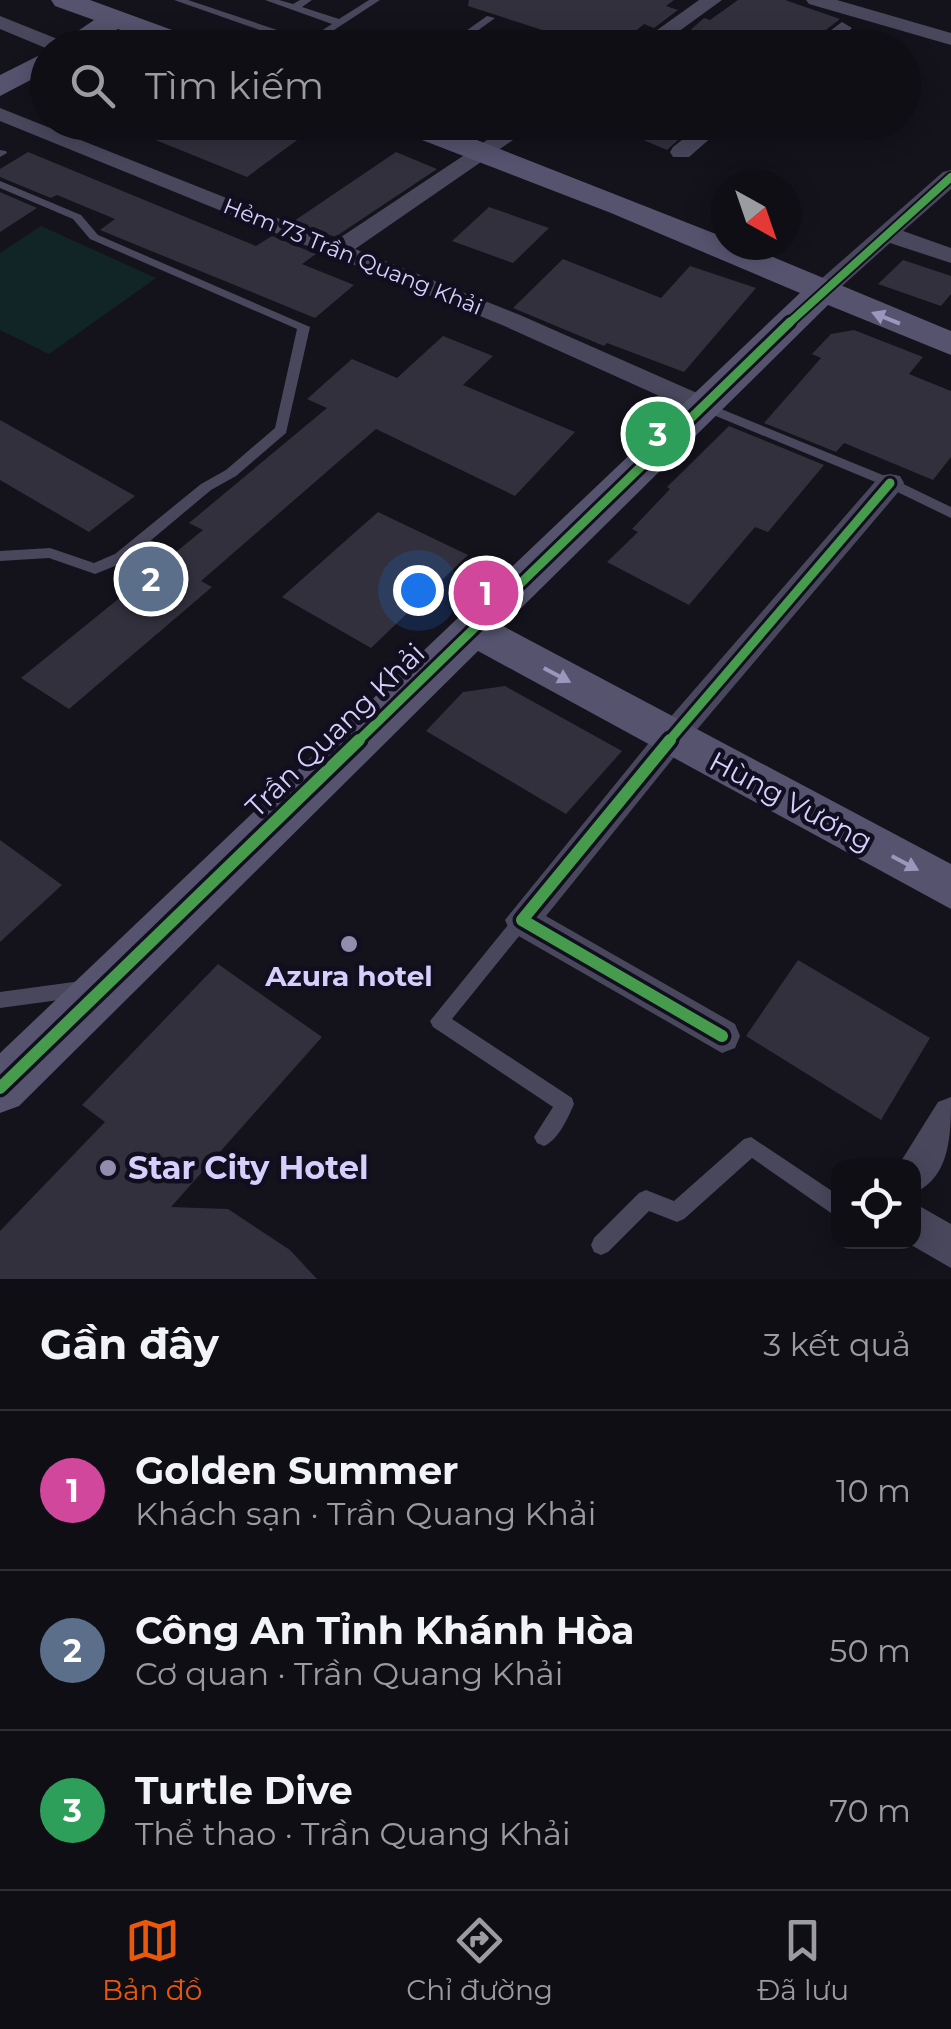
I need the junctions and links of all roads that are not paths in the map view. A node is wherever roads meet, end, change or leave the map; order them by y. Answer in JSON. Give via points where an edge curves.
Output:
{"nodes":[{"id":1,"x":65,"y":0,"type":"edge"},
{"id":2,"x":179,"y":0,"type":"edge"},
{"id":3,"x":270,"y":0,"type":"edge"},
{"id":4,"x":307,"y":0,"type":"edge"},
{"id":5,"x":375,"y":0,"type":"edge"},
{"id":6,"x":712,"y":0,"type":"edge"},
{"id":7,"x":816,"y":0,"type":"edge"},
{"id":8,"x":226,"y":4,"type":"dead end"},
{"id":9,"x":294,"y":8,"type":"junction"},
{"id":10,"x":213,"y":12,"type":"junction"},
{"id":11,"x":116,"y":18,"type":"junction"},
{"id":12,"x":490,"y":18,"type":"dead end"},
{"id":13,"x":0,"y":22,"type":"edge"},
{"id":14,"x":340,"y":23,"type":"junction"},
{"id":15,"x":842,"y":28,"type":"dead end"},
{"id":16,"x":96,"y":30,"type":"edge"},
{"id":17,"x":148,"y":30,"type":"edge"},
{"id":18,"x":262,"y":30,"type":"edge"},
{"id":19,"x":330,"y":30,"type":"edge"},
{"id":20,"x":473,"y":30,"type":"edge"},
{"id":21,"x":667,"y":30,"type":"edge"},
{"id":22,"x":840,"y":30,"type":"edge"},
{"id":23,"x":920,"y":30,"type":"edge"},
{"id":24,"x":921,"y":30,"type":"edge"},
{"id":25,"x":30,"y":34,"type":"edge"},
{"id":26,"x":951,"y":39,"type":"edge"},
{"id":27,"x":30,"y":70,"type":"edge"},
{"id":28,"x":0,"y":87,"type":"edge"},
{"id":29,"x":0,"y":114,"type":"edge"},
{"id":30,"x":30,"y":126,"type":"edge"},
{"id":31,"x":65,"y":140,"type":"edge"},
{"id":32,"x":452,"y":140,"type":"edge"},
{"id":33,"x":503,"y":140,"type":"edge"},
{"id":34,"x":697,"y":140,"type":"edge"},
{"id":35,"x":485,"y":152,"type":"junction"},
{"id":36,"x":681,"y":152,"type":"dead end"},
{"id":37,"x":951,"y":176,"type":"edge"},
{"id":38,"x":0,"y":184,"type":"edge"},
{"id":39,"x":888,"y":234,"type":"junction"},
{"id":40,"x":338,"y":250,"type":"junction"},
{"id":41,"x":951,"y":256,"type":"edge"},
{"id":42,"x":822,"y":292,"type":"junction"},
{"id":43,"x":951,"y":344,"type":"edge"},
{"id":44,"x":704,"y":406,"type":"junction"},
{"id":45,"x":890,"y":483,"type":"junction"},
{"id":46,"x":951,"y":513,"type":"edge"},
{"id":47,"x":1,"y":553,"type":"edge"},
{"id":48,"x":472,"y":628,"type":"junction"},
{"id":49,"x":672,"y":737,"type":"junction"},
{"id":50,"x":951,"y":888,"type":"edge"},
{"id":51,"x":522,"y":920,"type":"junction"},
{"id":52,"x":105,"y":985,"type":"junction"},
{"id":53,"x":0,"y":1000,"type":"edge"},
{"id":54,"x":722,"y":1036,"type":"dead end"},
{"id":55,"x":0,"y":1088,"type":"edge"},
{"id":56,"x":951,"y":1115,"type":"edge"},
{"id":57,"x":544,"y":1136,"type":"dead end"},
{"id":58,"x":921,"y":1163,"type":"edge"},
{"id":59,"x":831,"y":1201,"type":"edge"},
{"id":60,"x":921,"y":1228,"type":"edge"},
{"id":61,"x":601,"y":1245,"type":"dead end"},
{"id":62,"x":951,"y":1248,"type":"edge"}],
"edges":[{"from":1,"to":11,"type":"street"},
{"from":2,"to":10,"type":"lane"},
{"from":3,"to":9,"type":"lane"},
{"from":4,"to":9,"type":"lane"},
{"from":5,"to":14,"type":"lane"},
{"from":6,"to":21,"type":"street"},
{"from":7,"to":23,"type":"street"},
{"from":8,"to":10,"type":"lane"},
{"from":9,"to":14,"type":"lane"},
{"from":10,"to":18,"type":"lane"},
{"from":11,"to":16,"type":"street"},
{"from":11,"to":17,"type":"street"},
{"from":12,"to":20,"type":"lane"},
{"from":13,"to":25,"type":"street"},
{"from":14,"to":19,"type":"lane"},
{"from":15,"to":22,"type":"street"},
{"from":24,"to":26,"type":"street"},
{"from":27,"to":28,"type":"street"},
{"from":29,"to":30,"type":"street","name":"Hẻm 73 Trần Quang Khải"},
{"from":31,"to":40,"type":"street","name":"Hẻm 73 Trần Quang Khải"},
{"from":32,"to":35,"type":"street"},
{"from":33,"to":35,"type":"street"},
{"from":34,"to":36,"type":"street"},
{"from":35,"to":40,"type":"street"},
{"from":35,"to":42,"type":"street"},
{"from":37,"to":39,"type":"street"},
{"from":38,"to":47,"type":"lane","via":[[77,217],[94,237],[304,327],[281,430],[120,558],[95,569],[50,553]]},
{"from":39,"to":41,"type":"street"},
{"from":39,"to":42,"type":"street"},
{"from":40,"to":44,"type":"street","name":"Hẻm 73 Trần Quang Khải"},
{"from":43,"to":42,"type":"street","one_way":true},
{"from":42,"to":44,"type":"street","name":"Trần Quang Khải"},
{"from":44,"to":45,"type":"lane"},
{"from":44,"to":48,"type":"street","name":"Trần Quang Khải"},
{"from":45,"to":46,"type":"lane"},
{"from":45,"to":49,"type":"street"},
{"from":48,"to":49,"type":"street","name":"Hùng Vương","one_way":true},
{"from":48,"to":52,"type":"street","name":"Trần Quang Khải"},
{"from":49,"to":50,"type":"street","name":"Hùng Vương","one_way":true},
{"from":49,"to":51,"type":"street"},
{"from":51,"to":54,"type":"street"},
{"from":51,"to":57,"type":"lane","via":[[439,1021],[565,1104]]},
{"from":52,"to":53,"type":"lane"},
{"from":52,"to":55,"type":"street","name":"Trần Quang Khải"},
{"from":56,"to":58,"type":"street"},
{"from":59,"to":61,"type":"lane","via":[[750,1146],[677,1212],[646,1200]]},
{"from":60,"to":62,"type":"street"}]}
